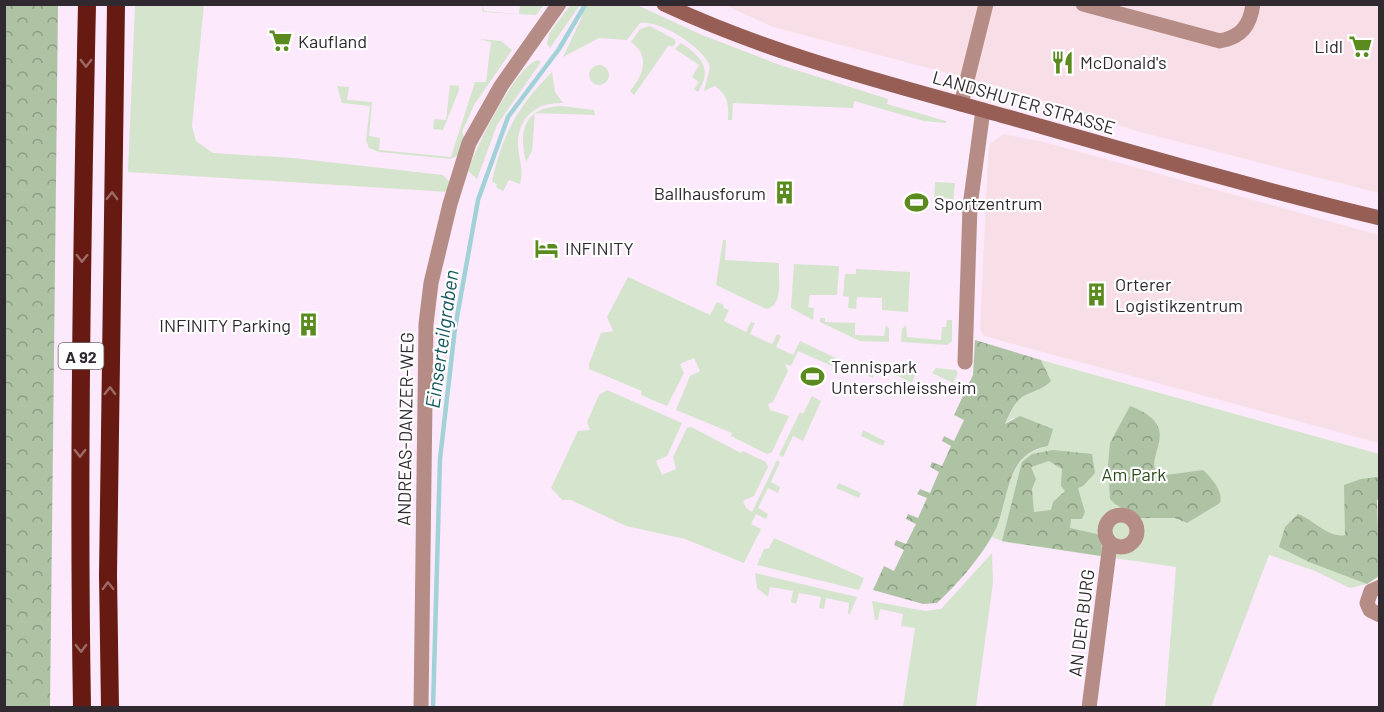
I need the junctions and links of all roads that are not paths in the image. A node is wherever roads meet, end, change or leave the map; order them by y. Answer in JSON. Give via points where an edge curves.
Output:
{"nodes":[{"id":1,"x":87,"y":4,"type":"edge"},
{"id":2,"x":116,"y":4,"type":"edge"},
{"id":3,"x":559,"y":4,"type":"edge"},
{"id":4,"x":664,"y":4,"type":"edge"},
{"id":5,"x":986,"y":4,"type":"edge"},
{"id":6,"x":1083,"y":4,"type":"edge"},
{"id":7,"x":1253,"y":4,"type":"edge"},
{"id":8,"x":961,"y":104,"type":"junction"},
{"id":9,"x":983,"y":110,"type":"junction"},
{"id":10,"x":1380,"y":218,"type":"edge"},
{"id":11,"x":965,"y":362,"type":"dead end"},
{"id":12,"x":1110,"y":544,"type":"dead end"},
{"id":13,"x":1380,"y":587,"type":"edge"},
{"id":14,"x":1380,"y":615,"type":"edge"},
{"id":15,"x":82,"y":708,"type":"edge"},
{"id":16,"x":110,"y":708,"type":"edge"},
{"id":17,"x":421,"y":708,"type":"edge"},
{"id":18,"x":1089,"y":708,"type":"edge"}],
"edges":[{"from":1,"to":15,"type":"highway","number":"A 92","one_way":true,"via":[[80,504]]},
{"from":16,"to":2,"type":"highway","number":"A 92","one_way":true,"via":[[108,575]]},
{"from":3,"to":17,"type":"street","name":"ANDREAS-DANZER-WEG","via":[[477,125],[450,204],[431,283],[426,324]]},
{"from":4,"to":8,"type":"main road","name":"LANDSHUTER STRASSE","via":[[781,53]]},
{"from":5,"to":8,"type":"street"},
{"from":6,"to":7,"type":"street","via":[[1220,41],[1233,39],[1245,30]]},
{"from":8,"to":9,"type":"main road","name":"LANDSHUTER STRASSE"},
{"from":9,"to":10,"type":"main road","name":"LANDSHUTER STRASSE"},
{"from":9,"to":11,"type":"street","via":[[970,206]]},
{"from":12,"to":18,"type":"street","name":"AN DER BURG"},
{"from":13,"to":14,"type":"street","via":[[1371,591],[1367,603],[1370,610]]}]}
